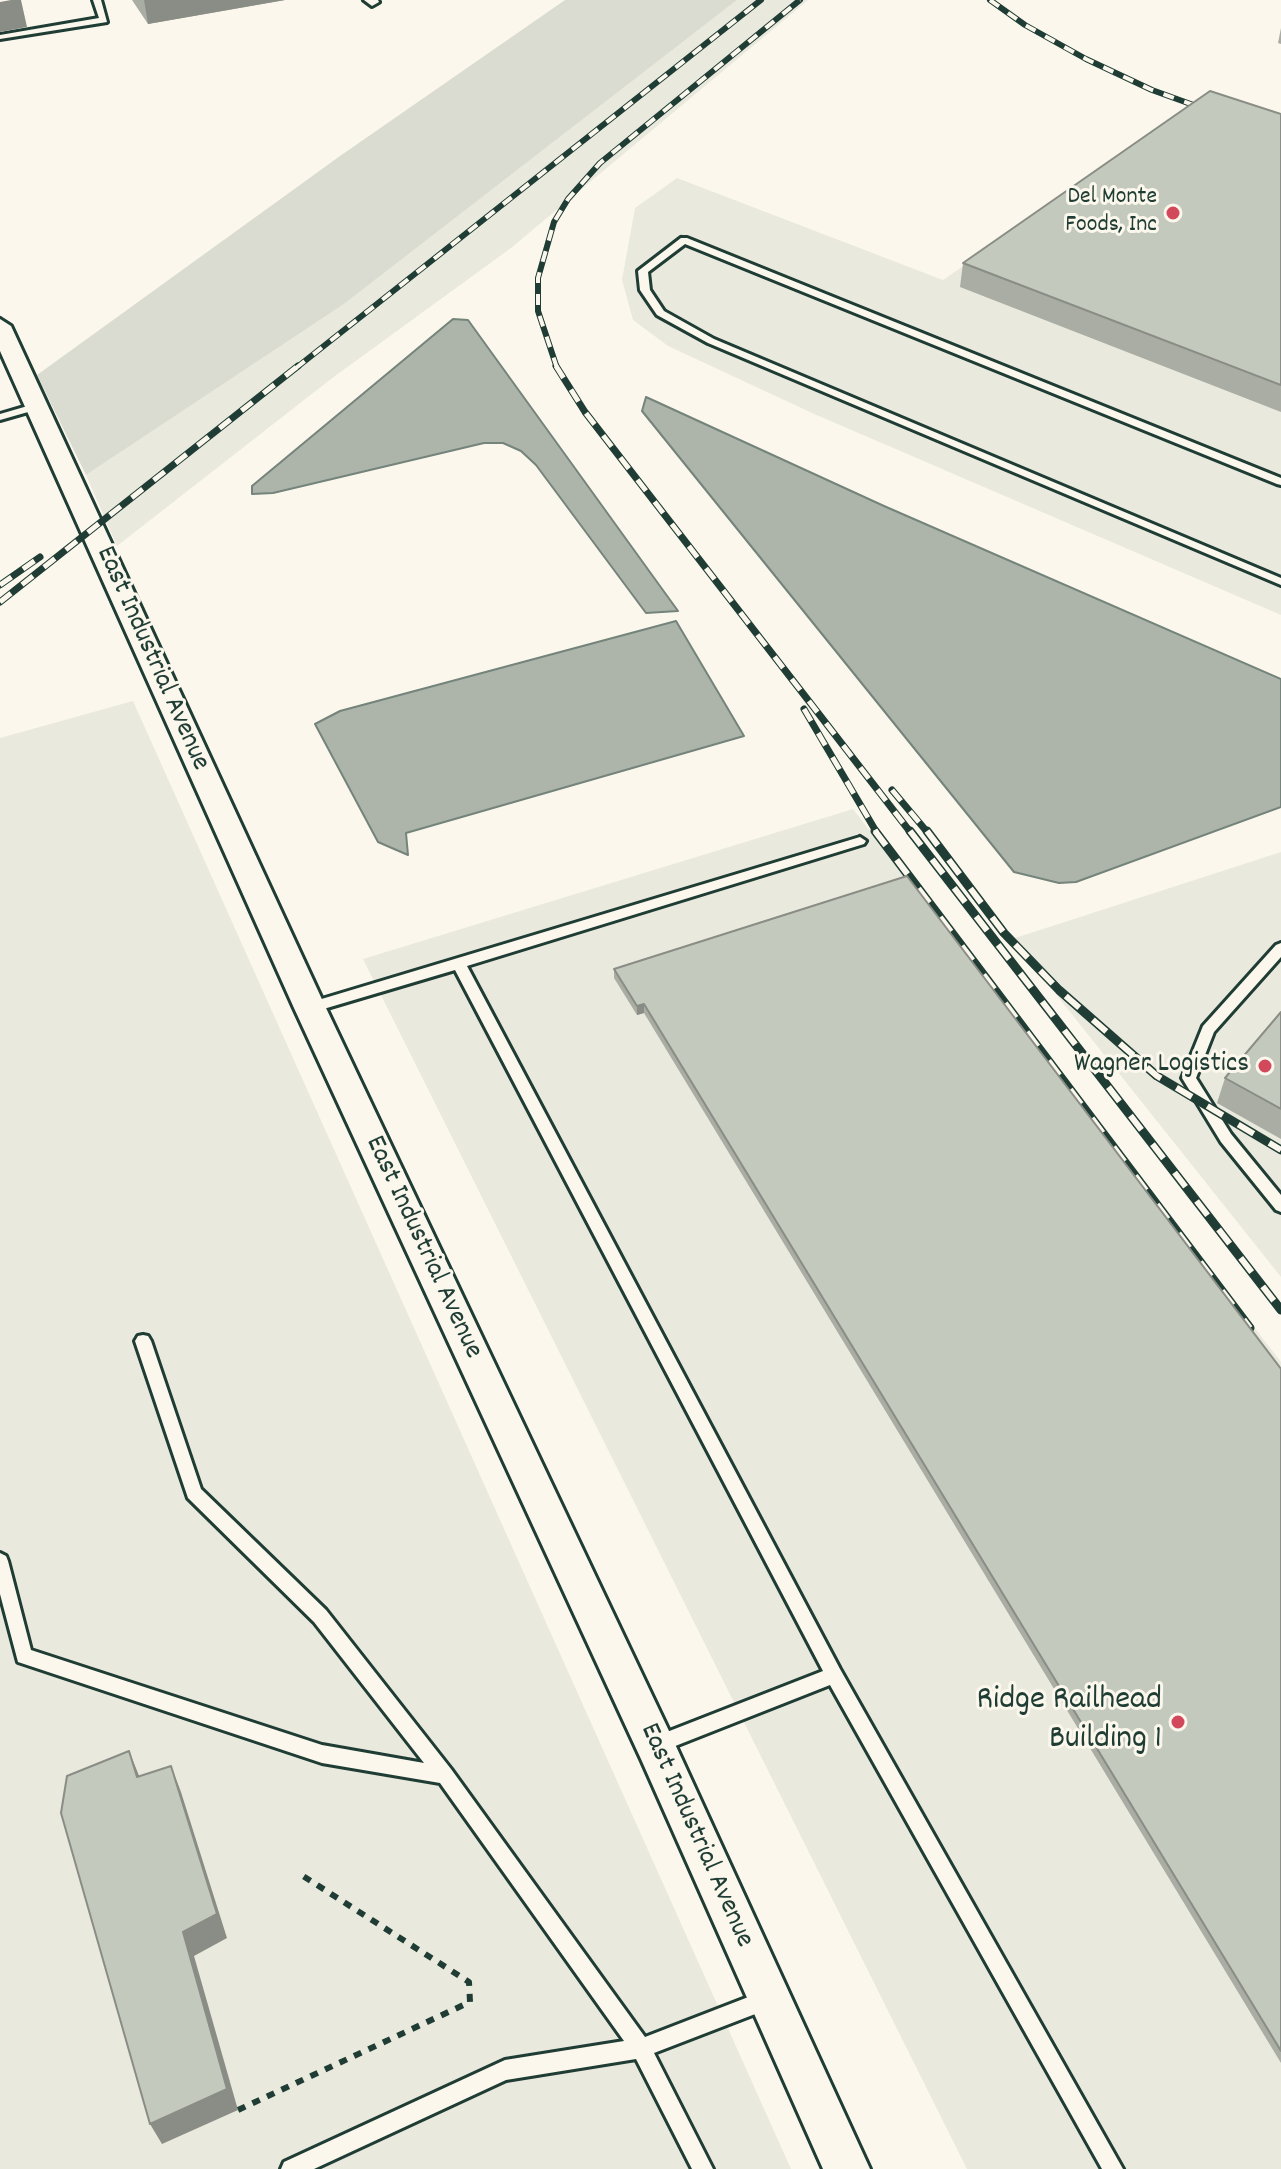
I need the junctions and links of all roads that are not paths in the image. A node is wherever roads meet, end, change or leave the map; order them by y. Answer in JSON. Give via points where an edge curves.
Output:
{"nodes":[{"id":1,"x":97,"y":0,"type":"edge"},
{"id":2,"x":0,"y":37,"type":"edge"},
{"id":3,"x":0,"y":326,"type":"edge"},
{"id":4,"x":38,"y":406,"type":"junction"},
{"id":5,"x":0,"y":417,"type":"edge"},
{"id":6,"x":1281,"y":482,"type":"edge"},
{"id":7,"x":1281,"y":582,"type":"edge"},
{"id":8,"x":860,"y":841,"type":"dead end"},
{"id":9,"x":1281,"y":948,"type":"edge"},
{"id":10,"x":459,"y":964,"type":"junction"},
{"id":11,"x":310,"y":1008,"type":"junction"},
{"id":12,"x":1281,"y":1206,"type":"edge"},
{"id":13,"x":143,"y":1341,"type":"dead end"},
{"id":14,"x":0,"y":1561,"type":"edge"},
{"id":15,"x":834,"y":1675,"type":"junction"},
{"id":16,"x":655,"y":1745,"type":"junction"},
{"id":17,"x":445,"y":1775,"type":"junction"},
{"id":18,"x":769,"y":1998,"type":"junction"},
{"id":19,"x":641,"y":2048,"type":"junction"},
{"id":20,"x":700,"y":2167,"type":"edge"},
{"id":21,"x":291,"y":2169,"type":"edge"},
{"id":22,"x":847,"y":2169,"type":"edge"},
{"id":23,"x":1113,"y":2169,"type":"edge"}],
"edges":[{"from":1,"to":2,"type":"lane","via":[[104,20]]},
{"from":3,"to":4,"type":"street","name":"East Industrial Avenue"},
{"from":4,"to":5,"type":"lane"},
{"from":4,"to":11,"type":"street","name":"East Industrial Avenue"},
{"from":6,"to":7,"type":"lane","via":[[684,240],[643,271],[645,290],[660,313],[711,341]]},
{"from":8,"to":10,"type":"lane"},
{"from":9,"to":12,"type":"lane","via":[[1208,1030],[1189,1078],[1226,1138]]},
{"from":10,"to":11,"type":"lane"},
{"from":10,"to":15,"type":"lane"},
{"from":11,"to":16,"type":"street","name":"East Industrial Avenue"},
{"from":13,"to":17,"type":"lane","via":[[194,1493],[320,1616]]},
{"from":14,"to":17,"type":"lane","via":[[24,1656],[322,1754]]},
{"from":15,"to":16,"type":"lane"},
{"from":15,"to":23,"type":"lane"},
{"from":16,"to":18,"type":"street","name":"East Industrial Avenue"},
{"from":17,"to":19,"type":"lane"},
{"from":18,"to":19,"type":"lane"},
{"from":18,"to":22,"type":"street","name":"East Industrial Avenue"},
{"from":19,"to":20,"type":"lane"},
{"from":19,"to":21,"type":"lane","via":[[505,2070]]}]}
